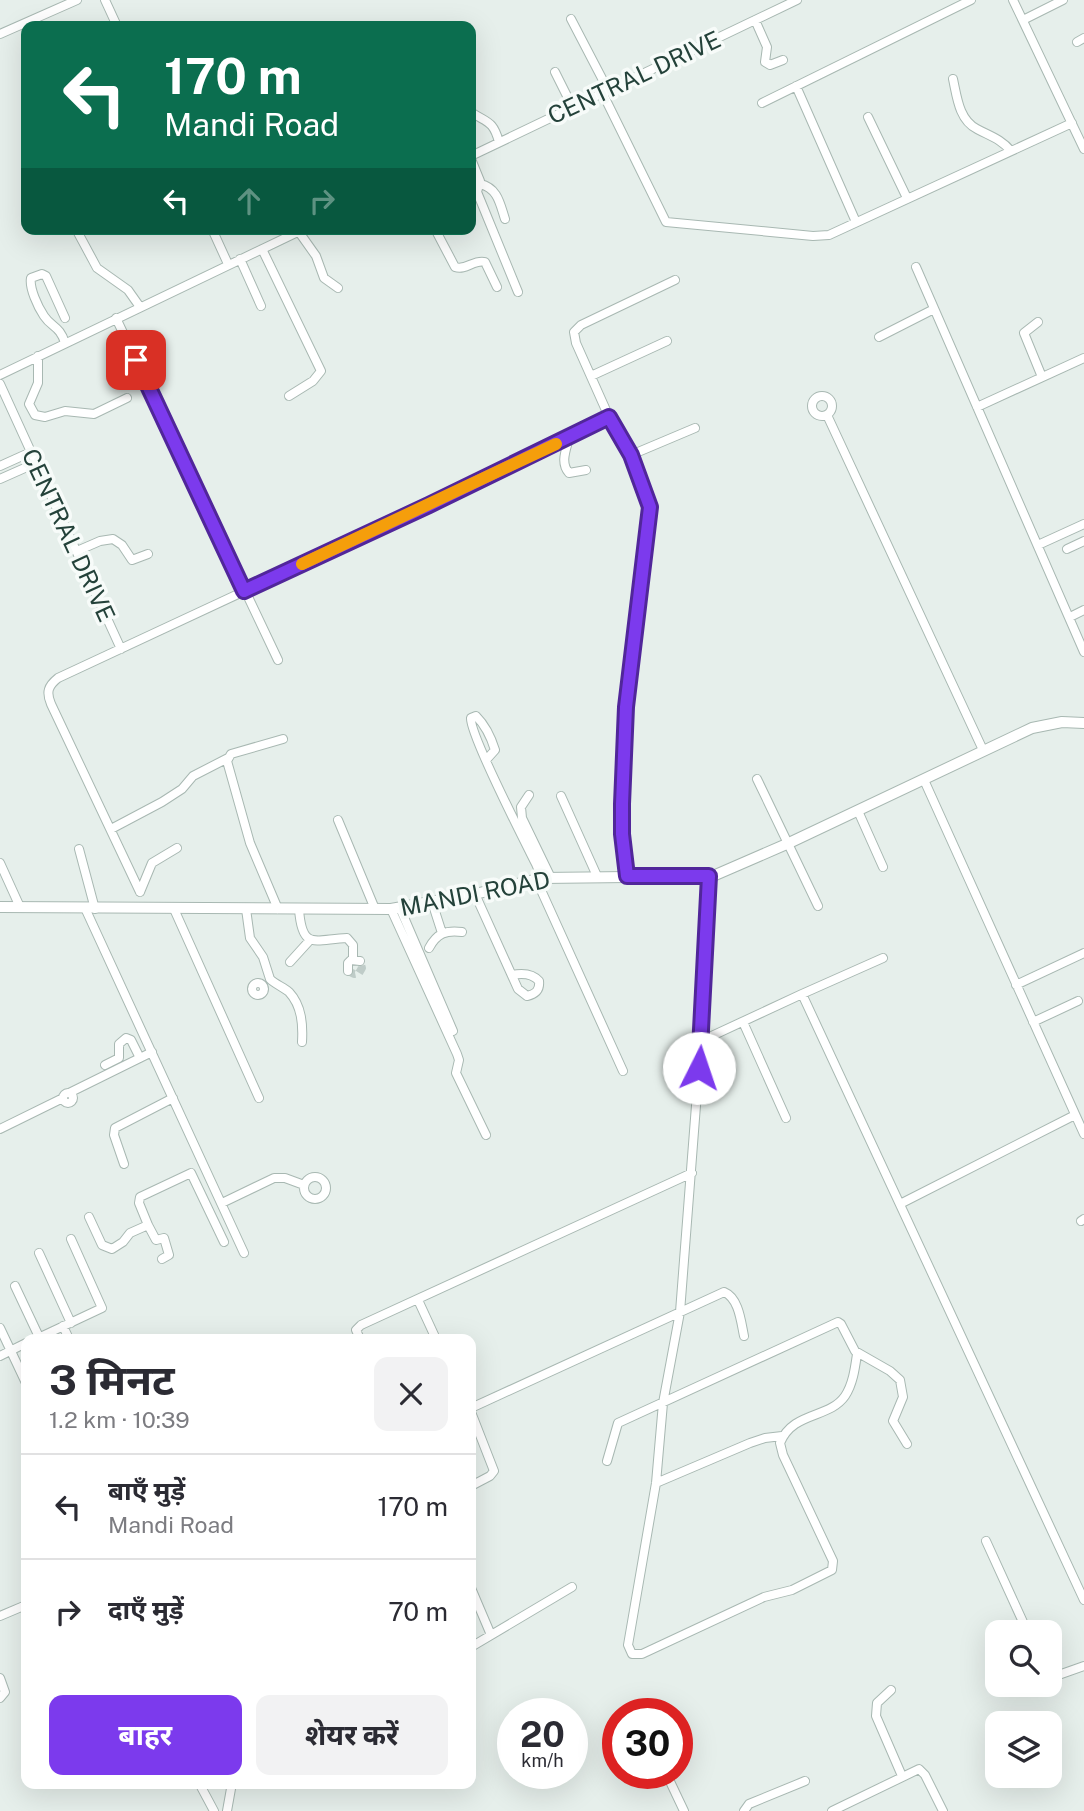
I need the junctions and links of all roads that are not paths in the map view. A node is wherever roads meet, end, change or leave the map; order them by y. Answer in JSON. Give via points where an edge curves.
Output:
{"nodes":[{"id":1,"x":78,"y":0,"type":"edge"},
{"id":2,"x":105,"y":0,"type":"edge"},
{"id":3,"x":797,"y":0,"type":"edge"},
{"id":4,"x":971,"y":0,"type":"edge"},
{"id":5,"x":1013,"y":0,"type":"edge"},
{"id":6,"x":1062,"y":0,"type":"edge"},
{"id":7,"x":571,"y":19,"type":"dead end"},
{"id":8,"x":755,"y":20,"type":"junction"},
{"id":9,"x":1023,"y":20,"type":"junction"},
{"id":10,"x":30,"y":21,"type":"edge"},
{"id":11,"x":115,"y":21,"type":"edge"},
{"id":12,"x":21,"y":25,"type":"edge"},
{"id":13,"x":0,"y":34,"type":"edge"},
{"id":14,"x":783,"y":60,"type":"dead end"},
{"id":15,"x":555,"y":72,"type":"dead end"},
{"id":16,"x":953,"y":79,"type":"dead end"},
{"id":17,"x":796,"y":86,"type":"junction"},
{"id":18,"x":605,"y":91,"type":"junction"},
{"id":19,"x":762,"y":103,"type":"dead end"},
{"id":20,"x":572,"y":106,"type":"junction"},
{"id":21,"x":476,"y":114,"type":"edge"},
{"id":22,"x":868,"y":117,"type":"dead end"},
{"id":23,"x":1072,"y":123,"type":"junction"},
{"id":24,"x":499,"y":142,"type":"junction"},
{"id":25,"x":1084,"y":149,"type":"edge"},
{"id":26,"x":1011,"y":151,"type":"junction"},
{"id":27,"x":476,"y":154,"type":"edge"},
{"id":28,"x":476,"y":170,"type":"edge"},
{"id":29,"x":480,"y":184,"type":"junction"},
{"id":30,"x":907,"y":198,"type":"junction"},
{"id":31,"x":505,"y":219,"type":"dead end"},
{"id":32,"x":856,"y":222,"type":"junction"},
{"id":33,"x":79,"y":235,"type":"edge"},
{"id":34,"x":215,"y":235,"type":"edge"},
{"id":35,"x":291,"y":235,"type":"edge"},
{"id":36,"x":305,"y":235,"type":"edge"},
{"id":37,"x":438,"y":235,"type":"edge"},
{"id":38,"x":262,"y":248,"type":"junction"},
{"id":39,"x":240,"y":259,"type":"junction"},
{"id":40,"x":228,"y":264,"type":"junction"},
{"id":41,"x":916,"y":267,"type":"dead end"},
{"id":42,"x":675,"y":280,"type":"dead end"},
{"id":43,"x":498,"y":287,"type":"dead end"},
{"id":44,"x":338,"y":288,"type":"dead end"},
{"id":45,"x":518,"y":292,"type":"dead end"},
{"id":46,"x":261,"y":306,"type":"dead end"},
{"id":47,"x":140,"y":307,"type":"junction"},
{"id":48,"x":934,"y":309,"type":"junction"},
{"id":49,"x":65,"y":318,"type":"dead end"},
{"id":50,"x":117,"y":318,"type":"junction"},
{"id":51,"x":1038,"y":322,"type":"dead end"},
{"id":52,"x":880,"y":337,"type":"dead end"},
{"id":53,"x":667,"y":341,"type":"dead end"},
{"id":54,"x":65,"y":343,"type":"junction"},
{"id":55,"x":38,"y":356,"type":"junction"},
{"id":56,"x":1084,"y":358,"type":"edge"},
{"id":57,"x":0,"y":375,"type":"edge"},
{"id":58,"x":591,"y":376,"type":"junction"},
{"id":59,"x":1042,"y":377,"type":"junction"},
{"id":60,"x":0,"y":384,"type":"edge"},
{"id":61,"x":289,"y":396,"type":"dead end"},
{"id":62,"x":127,"y":398,"type":"dead end"},
{"id":63,"x":977,"y":407,"type":"junction"},
{"id":64,"x":827,"y":415,"type":"dead end"},
{"id":65,"x":609,"y":417,"type":"junction"},
{"id":66,"x":695,"y":428,"type":"dead end"},
{"id":67,"x":569,"y":438,"type":"junction"},
{"id":68,"x":31,"y":452,"type":"junction"},
{"id":69,"x":631,"y":455,"type":"junction"},
{"id":70,"x":36,"y":463,"type":"junction"},
{"id":71,"x":0,"y":466,"type":"edge"},
{"id":72,"x":586,"y":470,"type":"dead end"},
{"id":73,"x":0,"y":479,"type":"edge"},
{"id":74,"x":1084,"y":524,"type":"edge"},
{"id":75,"x":1084,"y":541,"type":"edge"},
{"id":76,"x":1038,"y":545,"type":"junction"},
{"id":77,"x":1066,"y":549,"type":"dead end"},
{"id":78,"x":77,"y":551,"type":"junction"},
{"id":79,"x":148,"y":554,"type":"dead end"},
{"id":80,"x":244,"y":591,"type":"junction"},
{"id":81,"x":1084,"y":610,"type":"edge"},
{"id":82,"x":1070,"y":617,"type":"junction"},
{"id":83,"x":121,"y":649,"type":"junction"},
{"id":84,"x":1084,"y":652,"type":"edge"},
{"id":85,"x":278,"y":660,"type":"dead end"},
{"id":86,"x":1084,"y":723,"type":"edge"},
{"id":87,"x":283,"y":739,"type":"dead end"},
{"id":88,"x":984,"y":750,"type":"junction"},
{"id":89,"x":228,"y":758,"type":"junction"},
{"id":90,"x":486,"y":760,"type":"junction"},
{"id":91,"x":757,"y":779,"type":"dead end"},
{"id":92,"x":924,"y":780,"type":"junction"},
{"id":93,"x":529,"y":795,"type":"dead end"},
{"id":94,"x":561,"y":796,"type":"dead end"},
{"id":95,"x":858,"y":811,"type":"junction"},
{"id":96,"x":338,"y":820,"type":"dead end"},
{"id":97,"x":111,"y":830,"type":"junction"},
{"id":98,"x":789,"y":843,"type":"junction"},
{"id":99,"x":177,"y":848,"type":"dead end"},
{"id":100,"x":79,"y":849,"type":"dead end"},
{"id":101,"x":0,"y":863,"type":"edge"},
{"id":102,"x":883,"y":867,"type":"dead end"},
{"id":103,"x":597,"y":876,"type":"junction"},
{"id":104,"x":627,"y":876,"type":"junction"},
{"id":105,"x":709,"y":876,"type":"junction"},
{"id":106,"x":543,"y":878,"type":"junction"},
{"id":107,"x":475,"y":894,"type":"junction"},
{"id":108,"x":432,"y":902,"type":"junction"},
{"id":109,"x":818,"y":906,"type":"dead end"},
{"id":110,"x":0,"y":907,"type":"edge"},
{"id":111,"x":20,"y":907,"type":"junction"},
{"id":112,"x":90,"y":909,"type":"junction"},
{"id":113,"x":174,"y":909,"type":"junction"},
{"id":114,"x":246,"y":909,"type":"junction"},
{"id":115,"x":278,"y":909,"type":"junction"},
{"id":116,"x":299,"y":909,"type":"junction"},
{"id":117,"x":375,"y":909,"type":"junction"},
{"id":118,"x":395,"y":909,"type":"junction"},
{"id":119,"x":462,"y":932,"type":"dead end"},
{"id":120,"x":442,"y":933,"type":"junction"},
{"id":121,"x":310,"y":940,"type":"junction"},
{"id":122,"x":429,"y":948,"type":"dead end"},
{"id":123,"x":1084,"y":953,"type":"edge"},
{"id":124,"x":883,"y":958,"type":"dead end"},
{"id":125,"x":289,"y":962,"type":"dead end"},
{"id":126,"x":348,"y":971,"type":"dead end"},
{"id":127,"x":512,"y":975,"type":"dead end"},
{"id":128,"x":1016,"y":985,"type":"junction"},
{"id":129,"x":802,"y":995,"type":"junction"},
{"id":130,"x":1078,"y":1001,"type":"dead end"},
{"id":131,"x":743,"y":1022,"type":"junction"},
{"id":132,"x":1033,"y":1022,"type":"junction"},
{"id":133,"x":453,"y":1031,"type":"dead end"},
{"id":134,"x":701,"y":1041,"type":"junction"},
{"id":135,"x":302,"y":1042,"type":"dead end"},
{"id":136,"x":152,"y":1052,"type":"junction"},
{"id":137,"x":140,"y":1058,"type":"junction"},
{"id":138,"x":105,"y":1065,"type":"dead end"},
{"id":139,"x":623,"y":1071,"type":"dead end"},
{"id":140,"x":173,"y":1098,"type":"junction"},
{"id":141,"x":259,"y":1098,"type":"dead end"},
{"id":142,"x":1075,"y":1115,"type":"junction"},
{"id":143,"x":786,"y":1118,"type":"dead end"},
{"id":144,"x":0,"y":1129,"type":"edge"},
{"id":145,"x":1084,"y":1134,"type":"edge"},
{"id":146,"x":486,"y":1135,"type":"dead end"},
{"id":147,"x":124,"y":1164,"type":"dead end"},
{"id":148,"x":692,"y":1172,"type":"junction"},
{"id":149,"x":304,"y":1185,"type":"dead end"},
{"id":150,"x":222,"y":1203,"type":"junction"},
{"id":151,"x":900,"y":1204,"type":"junction"},
{"id":152,"x":89,"y":1217,"type":"dead end"},
{"id":153,"x":228,"y":1217,"type":"junction"},
{"id":154,"x":215,"y":1223,"type":"junction"},
{"id":155,"x":148,"y":1225,"type":"junction"},
{"id":156,"x":71,"y":1240,"type":"dead end"},
{"id":157,"x":224,"y":1242,"type":"dead end"},
{"id":158,"x":39,"y":1253,"type":"dead end"},
{"id":159,"x":244,"y":1253,"type":"dead end"},
{"id":160,"x":162,"y":1259,"type":"dead end"},
{"id":161,"x":15,"y":1286,"type":"dead end"},
{"id":162,"x":418,"y":1300,"type":"junction"},
{"id":163,"x":680,"y":1312,"type":"junction"},
{"id":164,"x":67,"y":1324,"type":"junction"},
{"id":165,"x":0,"y":1328,"type":"edge"},
{"id":166,"x":36,"y":1334,"type":"edge"},
{"id":167,"x":46,"y":1334,"type":"edge"},
{"id":168,"x":68,"y":1334,"type":"edge"},
{"id":169,"x":358,"y":1334,"type":"edge"},
{"id":170,"x":434,"y":1334,"type":"edge"},
{"id":171,"x":744,"y":1336,"type":"dead end"},
{"id":172,"x":21,"y":1346,"type":"edge"},
{"id":173,"x":11,"y":1351,"type":"junction"},
{"id":174,"x":857,"y":1354,"type":"junction"},
{"id":175,"x":0,"y":1356,"type":"edge"},
{"id":176,"x":21,"y":1372,"type":"edge"},
{"id":177,"x":663,"y":1403,"type":"junction"},
{"id":178,"x":476,"y":1408,"type":"edge"},
{"id":179,"x":476,"y":1423,"type":"edge"},
{"id":180,"x":782,"y":1436,"type":"junction"},
{"id":181,"x":907,"y":1444,"type":"dead end"},
{"id":182,"x":607,"y":1461,"type":"dead end"},
{"id":183,"x":476,"y":1483,"type":"edge"},
{"id":184,"x":656,"y":1483,"type":"junction"},
{"id":185,"x":986,"y":1541,"type":"dead end"},
{"id":186,"x":572,"y":1587,"type":"dead end"},
{"id":187,"x":476,"y":1600,"type":"edge"},
{"id":188,"x":1084,"y":1600,"type":"edge"},
{"id":189,"x":21,"y":1607,"type":"edge"},
{"id":190,"x":0,"y":1616,"type":"edge"},
{"id":191,"x":1022,"y":1620,"type":"edge"},
{"id":192,"x":491,"y":1635,"type":"junction"},
{"id":193,"x":476,"y":1644,"type":"edge"},
{"id":194,"x":1084,"y":1666,"type":"edge"},
{"id":195,"x":1062,"y":1674,"type":"edge"},
{"id":196,"x":0,"y":1678,"type":"edge"},
{"id":197,"x":891,"y":1690,"type":"dead end"},
{"id":198,"x":0,"y":1698,"type":"edge"},
{"id":199,"x":902,"y":1776,"type":"junction"},
{"id":200,"x":805,"y":1781,"type":"dead end"},
{"id":201,"x":203,"y":1789,"type":"edge"},
{"id":202,"x":231,"y":1789,"type":"edge"},
{"id":203,"x":674,"y":1789,"type":"edge"},
{"id":204,"x":214,"y":1811,"type":"edge"},
{"id":205,"x":227,"y":1811,"type":"edge"},
{"id":206,"x":684,"y":1811,"type":"edge"},
{"id":207,"x":744,"y":1811,"type":"edge"},
{"id":208,"x":832,"y":1811,"type":"edge"},
{"id":209,"x":943,"y":1811,"type":"edge"}],
"edges":[{"from":1,"to":10,"type":"street"},
{"from":2,"to":11,"type":"street"},
{"from":3,"to":8,"type":"street","name":"CENTRAL DRIVE"},
{"from":4,"to":17,"type":"street"},
{"from":5,"to":9,"type":"street"},
{"from":6,"to":9,"type":"street"},
{"from":7,"to":18,"type":"street"},
{"from":8,"to":14,"type":"street","via":[[767,47],[765,62],[770,65]]},
{"from":8,"to":18,"type":"street","name":"CENTRAL DRIVE"},
{"from":9,"to":23,"type":"street"},
{"from":12,"to":13,"type":"street"},
{"from":15,"to":20,"type":"street"},
{"from":16,"to":26,"type":"street","via":[[963,116]]},
{"from":17,"to":19,"type":"street"},
{"from":17,"to":32,"type":"street"},
{"from":18,"to":20,"type":"street","name":"CENTRAL DRIVE"},
{"from":18,"to":32,"type":"street","via":[[666,222],[813,236],[829,235]]},
{"from":20,"to":24,"type":"street","name":"CENTRAL DRIVE"},
{"from":21,"to":24,"type":"street","via":[[493,125]]},
{"from":22,"to":30,"type":"street"},
{"from":23,"to":25,"type":"street"},
{"from":23,"to":26,"type":"street"},
{"from":24,"to":27,"type":"street","name":"CENTRAL DRIVE"},
{"from":26,"to":30,"type":"street"},
{"from":28,"to":29,"type":"street"},
{"from":29,"to":31,"type":"street","via":[[497,194]]},
{"from":29,"to":45,"type":"street","via":[[477,192]]},
{"from":30,"to":32,"type":"street"},
{"from":33,"to":47,"type":"street","via":[[97,268],[128,289]]},
{"from":34,"to":40,"type":"street"},
{"from":35,"to":38,"type":"street"},
{"from":36,"to":44,"type":"street","via":[[324,278]]},
{"from":37,"to":43,"type":"street","via":[[455,267],[485,262]]},
{"from":38,"to":39,"type":"street"},
{"from":38,"to":61,"type":"street","via":[[321,371]]},
{"from":39,"to":40,"type":"street"},
{"from":39,"to":46,"type":"street"},
{"from":40,"to":47,"type":"street"},
{"from":41,"to":48,"type":"street"},
{"from":42,"to":58,"type":"street","via":[[575,330]]},
{"from":47,"to":50,"type":"street"},
{"from":48,"to":52,"type":"street"},
{"from":48,"to":63,"type":"street"},
{"from":49,"to":54,"type":"street","via":[[46,276],[31,278],[43,315],[61,331]]},
{"from":50,"to":54,"type":"street"},
{"from":50,"to":80,"type":"street"},
{"from":51,"to":59,"type":"street","via":[[1024,333]]},
{"from":53,"to":58,"type":"street"},
{"from":54,"to":55,"type":"street"},
{"from":55,"to":57,"type":"street"},
{"from":55,"to":62,"type":"street","via":[[38,383],[29,404],[35,415],[94,414]]},
{"from":56,"to":59,"type":"street"},
{"from":58,"to":65,"type":"street"},
{"from":59,"to":63,"type":"street"},
{"from":60,"to":68,"type":"street","name":"CENTRAL DRIVE"},
{"from":63,"to":76,"type":"street"},
{"from":64,"to":88,"type":"street"},
{"from":65,"to":67,"type":"street"},
{"from":65,"to":69,"type":"street"},
{"from":66,"to":69,"type":"street"},
{"from":67,"to":72,"type":"street","via":[[565,468],[573,474]]},
{"from":67,"to":80,"type":"street"},
{"from":68,"to":70,"type":"street","name":"CENTRAL DRIVE"},
{"from":68,"to":71,"type":"street"},
{"from":69,"to":104,"type":"street","via":[[650,514],[626,707],[622,813]]},
{"from":70,"to":73,"type":"street"},
{"from":70,"to":78,"type":"street","name":"CENTRAL DRIVE"},
{"from":74,"to":76,"type":"street"},
{"from":75,"to":77,"type":"street"},
{"from":76,"to":82,"type":"street"},
{"from":78,"to":79,"type":"street","via":[[113,539],[132,560]]},
{"from":78,"to":83,"type":"street","name":"CENTRAL DRIVE"},
{"from":80,"to":83,"type":"street"},
{"from":80,"to":85,"type":"street"},
{"from":81,"to":82,"type":"street"},
{"from":82,"to":84,"type":"street"},
{"from":83,"to":97,"type":"street","via":[[58,678],[48,688],[51,704]]},
{"from":86,"to":88,"type":"street","name":"MANDI ROAD","via":[[1040,726]]},
{"from":87,"to":89,"type":"street"},
{"from":88,"to":92,"type":"street","name":"MANDI ROAD"},
{"from":89,"to":97,"type":"street"},
{"from":89,"to":115,"type":"street","via":[[250,843]]},
{"from":90,"to":90,"type":"street","via":[[472,729],[471,718],[476,716],[495,750]]},
{"from":90,"to":106,"type":"street"},
{"from":91,"to":98,"type":"street"},
{"from":92,"to":95,"type":"street","name":"MANDI ROAD"},
{"from":92,"to":128,"type":"street"},
{"from":93,"to":106,"type":"street","via":[[521,807],[522,818]]},
{"from":94,"to":103,"type":"street"},
{"from":95,"to":98,"type":"street","name":"MANDI ROAD"},
{"from":95,"to":102,"type":"street"},
{"from":96,"to":117,"type":"street"},
{"from":97,"to":99,"type":"street","via":[[140,892],[152,863]]},
{"from":98,"to":105,"type":"street","name":"MANDI ROAD"},
{"from":98,"to":109,"type":"street"},
{"from":100,"to":112,"type":"street"},
{"from":101,"to":111,"type":"street"},
{"from":103,"to":104,"type":"street","name":"MANDI ROAD"},
{"from":103,"to":106,"type":"street","name":"MANDI ROAD"},
{"from":104,"to":105,"type":"street","name":"MANDI ROAD"},
{"from":105,"to":134,"type":"street"},
{"from":106,"to":107,"type":"street","name":"MANDI ROAD"},
{"from":106,"to":139,"type":"street"},
{"from":107,"to":108,"type":"street","name":"MANDI ROAD"},
{"from":107,"to":127,"type":"street"},
{"from":108,"to":118,"type":"street","name":"MANDI ROAD"},
{"from":108,"to":120,"type":"street"},
{"from":110,"to":111,"type":"street","name":"MANDI ROAD"},
{"from":111,"to":112,"type":"street","name":"MANDI ROAD"},
{"from":112,"to":113,"type":"street","name":"MANDI ROAD"},
{"from":112,"to":136,"type":"street"},
{"from":113,"to":114,"type":"street","name":"MANDI ROAD"},
{"from":113,"to":141,"type":"street"},
{"from":114,"to":115,"type":"street","name":"MANDI ROAD"},
{"from":114,"to":135,"type":"street","via":[[250,938],[263,957],[266,981],[287,990],[297,1006]]},
{"from":115,"to":116,"type":"street","name":"MANDI ROAD"},
{"from":116,"to":117,"type":"street","name":"MANDI ROAD"},
{"from":116,"to":121,"type":"street"},
{"from":117,"to":118,"type":"street","name":"MANDI ROAD"},
{"from":118,"to":133,"type":"street"},
{"from":118,"to":146,"type":"street","via":[[457,1054],[456,1073]]},
{"from":119,"to":120,"type":"street"},
{"from":120,"to":122,"type":"street"},
{"from":121,"to":125,"type":"street"},
{"from":121,"to":126,"type":"street","via":[[321,943],[346,938],[357,960],[348,963]]},
{"from":123,"to":128,"type":"street"},
{"from":124,"to":129,"type":"street"},
{"from":128,"to":132,"type":"street"},
{"from":129,"to":131,"type":"street"},
{"from":129,"to":151,"type":"street"},
{"from":130,"to":132,"type":"street"},
{"from":131,"to":134,"type":"street"},
{"from":131,"to":143,"type":"street"},
{"from":132,"to":142,"type":"street"},
{"from":134,"to":148,"type":"street"},
{"from":136,"to":137,"type":"street"},
{"from":136,"to":140,"type":"street"},
{"from":137,"to":138,"type":"street","via":[[126,1038],[119,1044],[119,1058]]},
{"from":137,"to":144,"type":"street"},
{"from":140,"to":147,"type":"street","via":[[115,1128]]},
{"from":140,"to":150,"type":"street"},
{"from":142,"to":145,"type":"street"},
{"from":142,"to":151,"type":"street"},
{"from":148,"to":162,"type":"street"},
{"from":148,"to":163,"type":"street"},
{"from":149,"to":150,"type":"street","via":[[274,1178]]},
{"from":150,"to":153,"type":"street"},
{"from":151,"to":188,"type":"street"},
{"from":152,"to":155,"type":"street","via":[[100,1242],[109,1249]]},
{"from":153,"to":154,"type":"street"},
{"from":153,"to":159,"type":"street"},
{"from":154,"to":155,"type":"street","via":[[191,1173],[140,1198]]},
{"from":154,"to":157,"type":"street"},
{"from":155,"to":160,"type":"street","via":[[156,1240],[164,1238],[169,1247],[169,1255]]},
{"from":156,"to":164,"type":"street","via":[[102,1306]]},
{"from":158,"to":164,"type":"street"},
{"from":161,"to":166,"type":"street"},
{"from":162,"to":169,"type":"street","via":[[358,1327]]},
{"from":162,"to":170,"type":"street"},
{"from":163,"to":171,"type":"street","via":[[728,1293],[737,1307]]},
{"from":163,"to":177,"type":"street"},
{"from":163,"to":178,"type":"street"},
{"from":164,"to":167,"type":"street"},
{"from":164,"to":168,"type":"street"},
{"from":165,"to":173,"type":"street"},
{"from":172,"to":173,"type":"street"},
{"from":173,"to":175,"type":"street"},
{"from":173,"to":176,"type":"street"},
{"from":174,"to":177,"type":"street","via":[[836,1322]]},
{"from":174,"to":180,"type":"street","via":[[843,1399],[792,1425]]},
{"from":174,"to":181,"type":"street","via":[[900,1380],[903,1397],[892,1421]]},
{"from":177,"to":182,"type":"street","via":[[617,1425]]},
{"from":177,"to":184,"type":"street"},
{"from":179,"to":183,"type":"street","via":[[494,1471]]},
{"from":180,"to":184,"type":"street","via":[[750,1443]]},
{"from":180,"to":184,"type":"street","via":[[780,1448],[833,1561],[832,1570],[636,1655],[628,1645]]},
{"from":185,"to":191,"type":"street"},
{"from":186,"to":192,"type":"street"},
{"from":187,"to":192,"type":"street"},
{"from":189,"to":190,"type":"street"},
{"from":192,"to":193,"type":"street"},
{"from":194,"to":195,"type":"street"},
{"from":196,"to":198,"type":"street","via":[[5,1692]]},
{"from":197,"to":199,"type":"street","via":[[879,1700],[875,1712]]},
{"from":199,"to":208,"type":"street"},
{"from":199,"to":209,"type":"street","via":[[920,1769]]},
{"from":200,"to":207,"type":"street","via":[[749,1804]]},
{"from":201,"to":204,"type":"street"},
{"from":202,"to":205,"type":"street"},
{"from":203,"to":206,"type":"street"}]}
